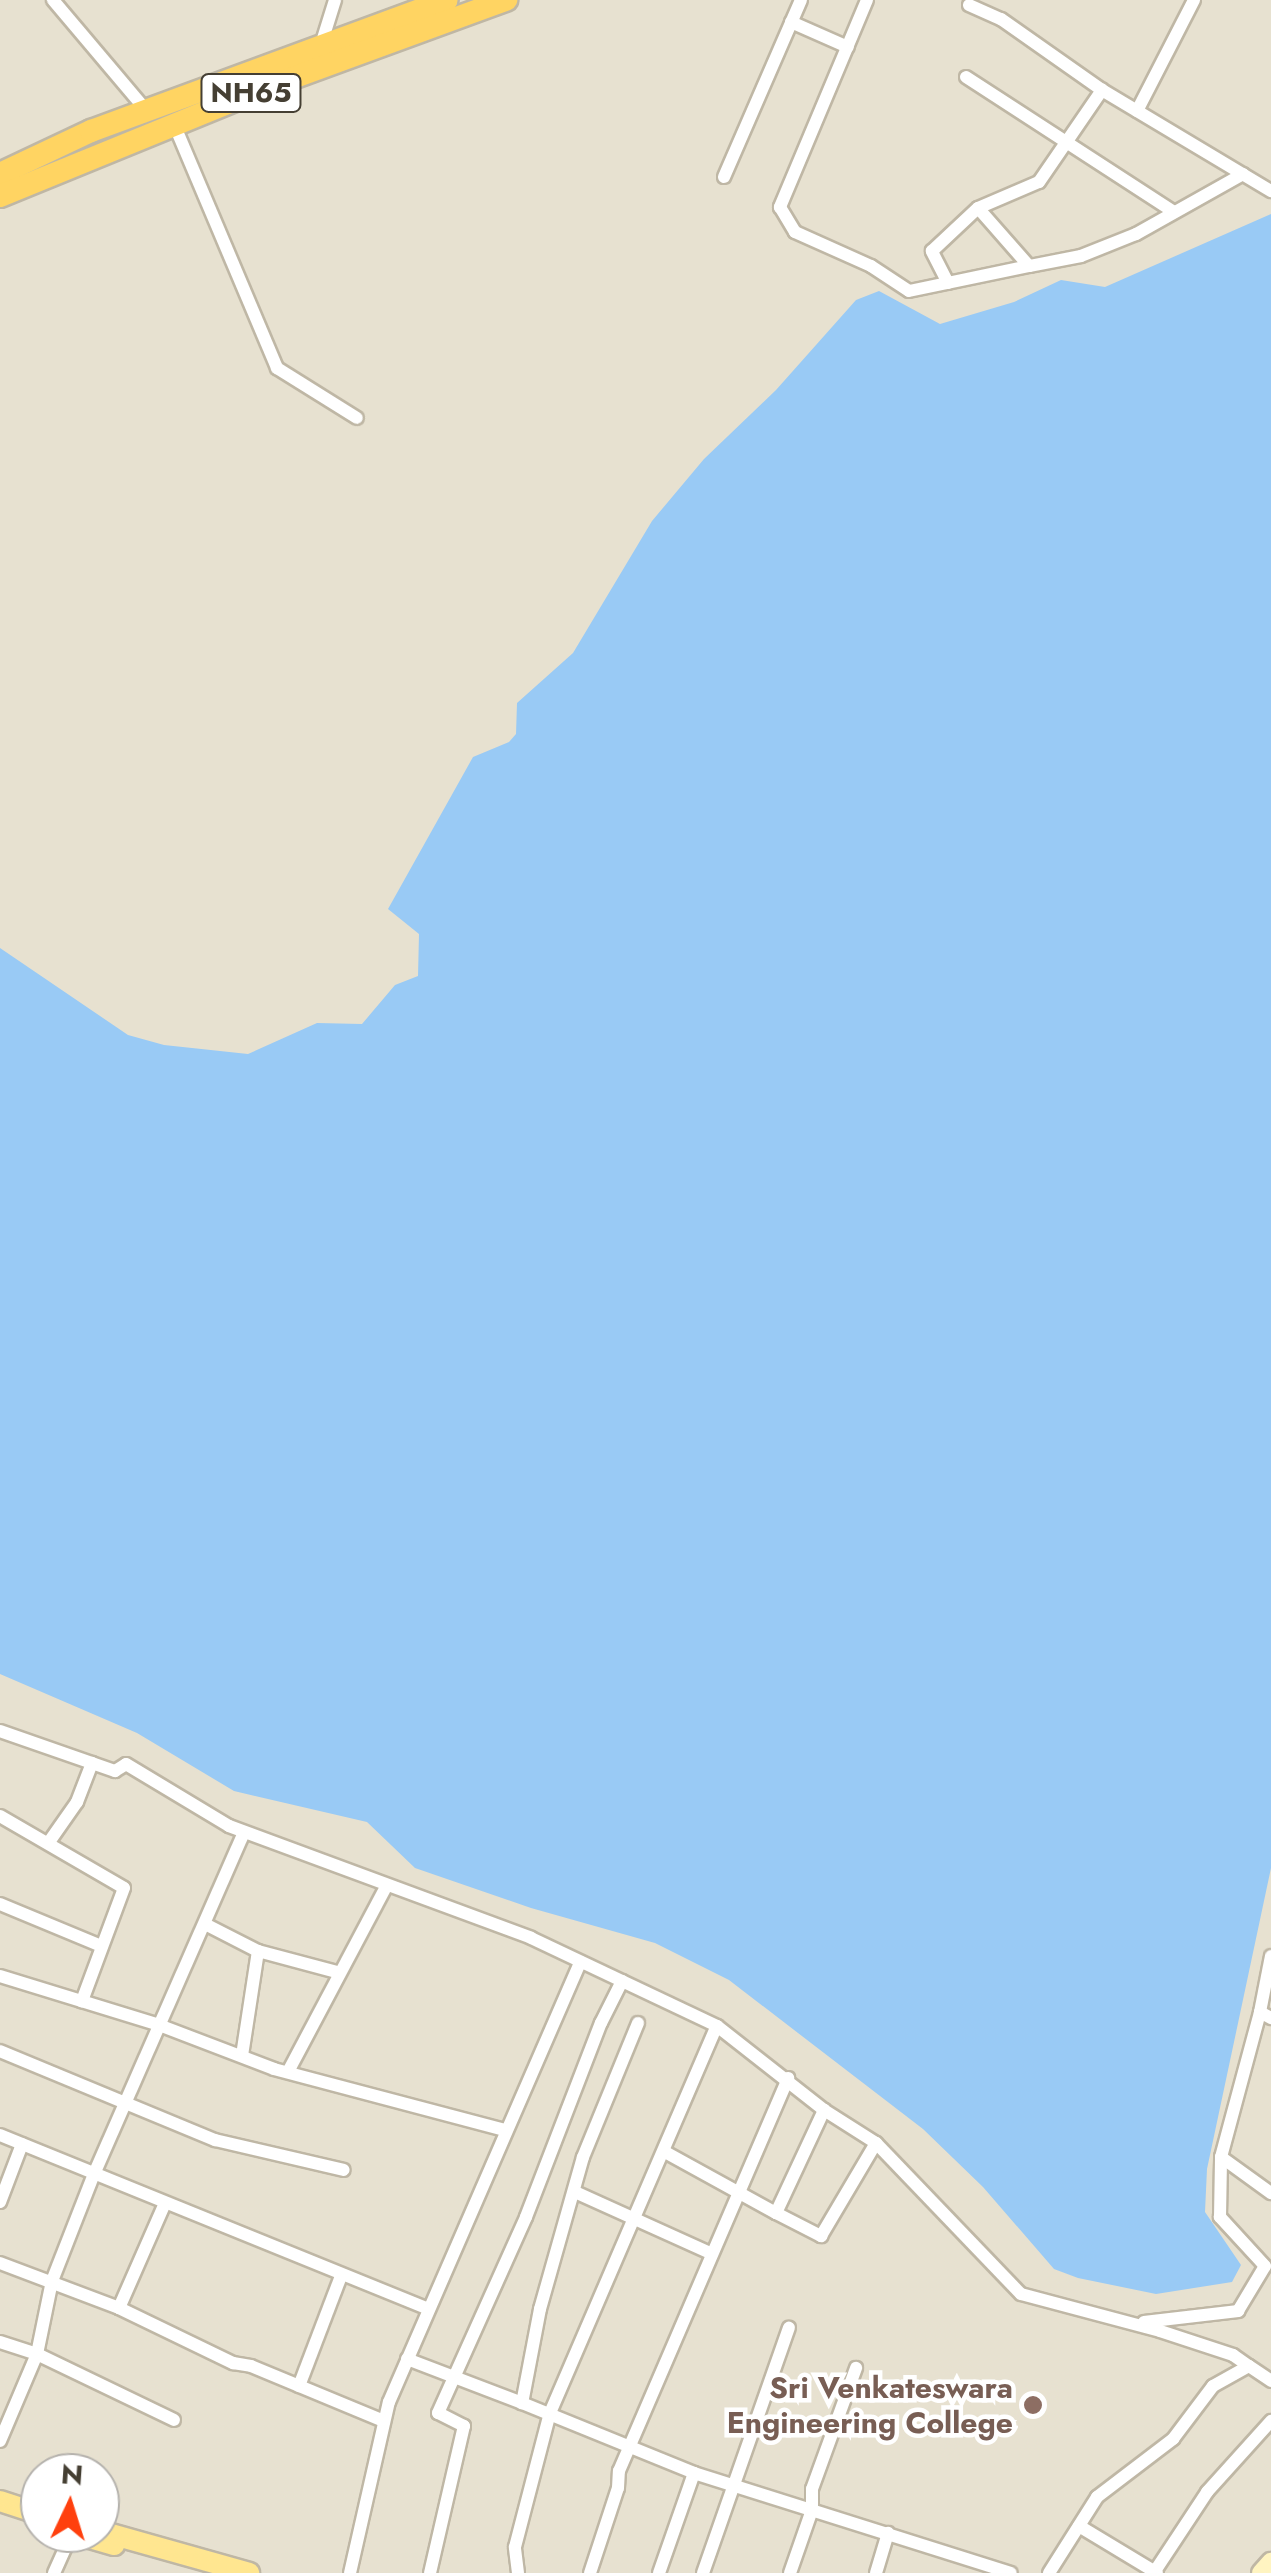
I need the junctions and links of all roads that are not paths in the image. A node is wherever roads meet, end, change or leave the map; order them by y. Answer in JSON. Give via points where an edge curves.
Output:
{"nodes":[{"id":1,"x":53,"y":0,"type":"edge"},
{"id":2,"x":335,"y":0,"type":"edge"},
{"id":3,"x":447,"y":0,"type":"edge"},
{"id":4,"x":506,"y":0,"type":"edge"},
{"id":5,"x":801,"y":0,"type":"edge"},
{"id":6,"x":867,"y":0,"type":"edge"},
{"id":7,"x":1194,"y":0,"type":"edge"},
{"id":8,"x":969,"y":5,"type":"dead end"},
{"id":9,"x":791,"y":22,"type":"junction"},
{"id":10,"x":321,"y":45,"type":"junction"},
{"id":11,"x":848,"y":47,"type":"junction"},
{"id":12,"x":966,"y":77,"type":"dead end"},
{"id":13,"x":1102,"y":90,"type":"junction"},
{"id":14,"x":146,"y":110,"type":"junction"},
{"id":15,"x":1137,"y":111,"type":"junction"},
{"id":16,"x":174,"y":124,"type":"junction"},
{"id":17,"x":1067,"y":141,"type":"junction"},
{"id":18,"x":0,"y":174,"type":"edge"},
{"id":19,"x":1243,"y":174,"type":"junction"},
{"id":20,"x":724,"y":177,"type":"dead end"},
{"id":21,"x":1271,"y":190,"type":"edge"},
{"id":22,"x":0,"y":196,"type":"edge"},
{"id":23,"x":978,"y":208,"type":"junction"},
{"id":24,"x":1174,"y":212,"type":"junction"},
{"id":25,"x":1028,"y":266,"type":"junction"},
{"id":26,"x":948,"y":283,"type":"junction"},
{"id":27,"x":357,"y":418,"type":"dead end"},
{"id":28,"x":0,"y":1731,"type":"edge"},
{"id":29,"x":92,"y":1763,"type":"junction"},
{"id":30,"x":0,"y":1816,"type":"edge"},
{"id":31,"x":244,"y":1832,"type":"junction"},
{"id":32,"x":49,"y":1842,"type":"junction"},
{"id":33,"x":386,"y":1885,"type":"junction"},
{"id":34,"x":0,"y":1904,"type":"edge"},
{"id":35,"x":205,"y":1924,"type":"junction"},
{"id":36,"x":99,"y":1945,"type":"junction"},
{"id":37,"x":258,"y":1951,"type":"junction"},
{"id":38,"x":1271,"y":1956,"type":"edge"},
{"id":39,"x":580,"y":1962,"type":"junction"},
{"id":40,"x":336,"y":1972,"type":"junction"},
{"id":41,"x":0,"y":1976,"type":"edge"},
{"id":42,"x":622,"y":1981,"type":"junction"},
{"id":43,"x":82,"y":2001,"type":"junction"},
{"id":44,"x":1265,"y":2015,"type":"edge"},
{"id":45,"x":638,"y":2023,"type":"dead end"},
{"id":46,"x":159,"y":2026,"type":"junction"},
{"id":47,"x":717,"y":2026,"type":"junction"},
{"id":48,"x":0,"y":2051,"type":"edge"},
{"id":49,"x":242,"y":2056,"type":"junction"},
{"id":50,"x":289,"y":2070,"type":"junction"},
{"id":51,"x":788,"y":2078,"type":"junction"},
{"id":52,"x":123,"y":2104,"type":"junction"},
{"id":53,"x":824,"y":2110,"type":"junction"},
{"id":54,"x":505,"y":2130,"type":"junction"},
{"id":55,"x":0,"y":2135,"type":"edge"},
{"id":56,"x":876,"y":2143,"type":"junction"},
{"id":57,"x":22,"y":2144,"type":"junction"},
{"id":58,"x":665,"y":2152,"type":"junction"},
{"id":59,"x":1221,"y":2157,"type":"junction"},
{"id":60,"x":344,"y":2170,"type":"dead end"},
{"id":61,"x":94,"y":2174,"type":"junction"},
{"id":62,"x":736,"y":2191,"type":"junction"},
{"id":63,"x":575,"y":2192,"type":"junction"},
{"id":64,"x":1271,"y":2193,"type":"edge"},
{"id":65,"x":0,"y":2202,"type":"edge"},
{"id":66,"x":166,"y":2203,"type":"junction"},
{"id":67,"x":776,"y":2213,"type":"junction"},
{"id":68,"x":636,"y":2221,"type":"junction"},
{"id":69,"x":710,"y":2253,"type":"junction"},
{"id":70,"x":0,"y":2263,"type":"edge"},
{"id":71,"x":341,"y":2276,"type":"junction"},
{"id":72,"x":52,"y":2281,"type":"junction"},
{"id":73,"x":119,"y":2308,"type":"junction"},
{"id":74,"x":428,"y":2308,"type":"junction"},
{"id":75,"x":1133,"y":2324,"type":"junction"},
{"id":76,"x":789,"y":2328,"type":"dead end"},
{"id":77,"x":0,"y":2342,"type":"edge"},
{"id":78,"x":37,"y":2354,"type":"junction"},
{"id":79,"x":407,"y":2359,"type":"junction"},
{"id":80,"x":1249,"y":2366,"type":"junction"},
{"id":81,"x":856,"y":2368,"type":"dead end"},
{"id":82,"x":454,"y":2378,"type":"junction"},
{"id":83,"x":1271,"y":2381,"type":"edge"},
{"id":84,"x":300,"y":2386,"type":"junction"},
{"id":85,"x":522,"y":2403,"type":"junction"},
{"id":86,"x":550,"y":2413,"type":"junction"},
{"id":87,"x":174,"y":2420,"type":"dead end"},
{"id":88,"x":384,"y":2421,"type":"junction"},
{"id":89,"x":1271,"y":2421,"type":"edge"},
{"id":90,"x":0,"y":2441,"type":"edge"},
{"id":91,"x":630,"y":2446,"type":"junction"},
{"id":92,"x":694,"y":2474,"type":"junction"},
{"id":93,"x":733,"y":2487,"type":"junction"},
{"id":94,"x":812,"y":2510,"type":"junction"},
{"id":95,"x":1079,"y":2526,"type":"junction"},
{"id":96,"x":888,"y":2533,"type":"junction"},
{"id":97,"x":120,"y":2536,"type":"edge"},
{"id":98,"x":120,"y":2547,"type":"edge"},
{"id":99,"x":960,"y":2557,"type":"junction"},
{"id":100,"x":1156,"y":2572,"type":"edge"},
{"id":101,"x":212,"y":2573,"type":"edge"},
{"id":102,"x":249,"y":2573,"type":"edge"},
{"id":103,"x":350,"y":2573,"type":"edge"},
{"id":104,"x":430,"y":2573,"type":"edge"},
{"id":105,"x":518,"y":2573,"type":"edge"},
{"id":106,"x":590,"y":2573,"type":"edge"},
{"id":107,"x":659,"y":2573,"type":"edge"},
{"id":108,"x":703,"y":2573,"type":"edge"},
{"id":109,"x":790,"y":2573,"type":"edge"},
{"id":110,"x":876,"y":2573,"type":"edge"},
{"id":111,"x":955,"y":2573,"type":"edge"},
{"id":112,"x":1010,"y":2573,"type":"edge"},
{"id":113,"x":1049,"y":2573,"type":"edge"}],
"edges":[{"from":1,"to":14,"type":"street"},
{"from":2,"to":10,"type":"street"},
{"from":3,"to":10,"type":"highway","number":"NH65"},
{"from":4,"to":16,"type":"highway","number":"NH65"},
{"from":5,"to":9,"type":"street"},
{"from":6,"to":11,"type":"street"},
{"from":7,"to":15,"type":"street"},
{"from":8,"to":13,"type":"street","via":[[1001,19]]},
{"from":9,"to":11,"type":"street"},
{"from":9,"to":20,"type":"street"},
{"from":10,"to":14,"type":"highway","number":"NH65"},
{"from":11,"to":26,"type":"street","via":[[780,207],[795,232],[871,266],[908,291]]},
{"from":12,"to":17,"type":"street"},
{"from":13,"to":15,"type":"street"},
{"from":13,"to":17,"type":"street"},
{"from":14,"to":18,"type":"highway","number":"NH65"},
{"from":15,"to":19,"type":"street"},
{"from":16,"to":22,"type":"highway","number":"NH65"},
{"from":16,"to":27,"type":"street","via":[[277,368]]},
{"from":17,"to":23,"type":"street","via":[[1039,182]]},
{"from":17,"to":24,"type":"street"},
{"from":19,"to":21,"type":"street"},
{"from":19,"to":24,"type":"street"},
{"from":23,"to":25,"type":"street"},
{"from":23,"to":26,"type":"street","via":[[932,251]]},
{"from":24,"to":25,"type":"street","via":[[1081,256]]},
{"from":25,"to":26,"type":"street"},
{"from":28,"to":29,"type":"street"},
{"from":29,"to":31,"type":"street","via":[[115,1771],[126,1764]]},
{"from":29,"to":32,"type":"street","via":[[77,1802]]},
{"from":30,"to":32,"type":"street"},
{"from":31,"to":33,"type":"street"},
{"from":31,"to":35,"type":"street"},
{"from":32,"to":36,"type":"street","via":[[124,1888]]},
{"from":33,"to":39,"type":"street"},
{"from":33,"to":40,"type":"street"},
{"from":34,"to":36,"type":"street"},
{"from":35,"to":37,"type":"street"},
{"from":35,"to":46,"type":"street"},
{"from":36,"to":43,"type":"street"},
{"from":37,"to":40,"type":"street"},
{"from":37,"to":49,"type":"street"},
{"from":38,"to":44,"type":"street"},
{"from":39,"to":42,"type":"street"},
{"from":39,"to":54,"type":"street"},
{"from":40,"to":50,"type":"street"},
{"from":41,"to":43,"type":"street"},
{"from":42,"to":47,"type":"street"},
{"from":42,"to":82,"type":"street"},
{"from":43,"to":46,"type":"street"},
{"from":44,"to":59,"type":"street"},
{"from":45,"to":63,"type":"street"},
{"from":46,"to":49,"type":"street"},
{"from":46,"to":52,"type":"street"},
{"from":47,"to":51,"type":"street"},
{"from":47,"to":58,"type":"street"},
{"from":48,"to":52,"type":"street"},
{"from":49,"to":50,"type":"street"},
{"from":50,"to":54,"type":"street"},
{"from":51,"to":53,"type":"street"},
{"from":51,"to":62,"type":"street"},
{"from":52,"to":60,"type":"street","via":[[216,2140]]},
{"from":52,"to":61,"type":"street"},
{"from":53,"to":56,"type":"street"},
{"from":53,"to":67,"type":"street"},
{"from":54,"to":74,"type":"street"},
{"from":55,"to":57,"type":"street"},
{"from":56,"to":67,"type":"street","via":[[821,2236]]},
{"from":56,"to":75,"type":"street","via":[[1021,2294]]},
{"from":57,"to":61,"type":"street"},
{"from":57,"to":65,"type":"street"},
{"from":58,"to":62,"type":"street"},
{"from":58,"to":68,"type":"street"},
{"from":59,"to":64,"type":"street"},
{"from":59,"to":75,"type":"street","via":[[1220,2216],[1266,2266],[1238,2312]]},
{"from":61,"to":66,"type":"street"},
{"from":61,"to":72,"type":"street"},
{"from":62,"to":67,"type":"street"},
{"from":62,"to":69,"type":"street"},
{"from":63,"to":68,"type":"street"},
{"from":63,"to":85,"type":"street","via":[[540,2308]]},
{"from":66,"to":71,"type":"street"},
{"from":66,"to":73,"type":"street"},
{"from":68,"to":69,"type":"street"},
{"from":68,"to":86,"type":"street"},
{"from":69,"to":91,"type":"street"},
{"from":70,"to":72,"type":"street"},
{"from":71,"to":74,"type":"street"},
{"from":71,"to":84,"type":"street"},
{"from":72,"to":73,"type":"street"},
{"from":72,"to":78,"type":"street"},
{"from":73,"to":84,"type":"street","via":[[233,2363]]},
{"from":74,"to":79,"type":"street"},
{"from":75,"to":80,"type":"street"},
{"from":76,"to":93,"type":"street"},
{"from":77,"to":78,"type":"street"},
{"from":78,"to":87,"type":"street"},
{"from":78,"to":90,"type":"street"},
{"from":79,"to":82,"type":"street"},
{"from":79,"to":88,"type":"street"},
{"from":80,"to":83,"type":"street"},
{"from":80,"to":95,"type":"street","via":[[1202,2397],[1173,2438],[1098,2498]]},
{"from":81,"to":94,"type":"street","via":[[812,2489]]},
{"from":82,"to":85,"type":"street"},
{"from":82,"to":104,"type":"street","via":[[438,2413],[464,2426]]},
{"from":84,"to":88,"type":"street"},
{"from":85,"to":86,"type":"street"},
{"from":86,"to":91,"type":"street"},
{"from":86,"to":105,"type":"street","via":[[514,2547]]},
{"from":88,"to":103,"type":"street"},
{"from":89,"to":100,"type":"street","via":[[1207,2492]]},
{"from":91,"to":92,"type":"street"},
{"from":91,"to":106,"type":"street"},
{"from":92,"to":93,"type":"street"},
{"from":92,"to":107,"type":"street"},
{"from":93,"to":94,"type":"street"},
{"from":93,"to":108,"type":"street"},
{"from":94,"to":96,"type":"street"},
{"from":94,"to":109,"type":"street"},
{"from":95,"to":100,"type":"street"},
{"from":95,"to":113,"type":"street"},
{"from":96,"to":99,"type":"street"},
{"from":96,"to":110,"type":"street"},
{"from":97,"to":102,"type":"main road"},
{"from":98,"to":101,"type":"main road"},
{"from":99,"to":111,"type":"street"},
{"from":99,"to":112,"type":"street"}]}
